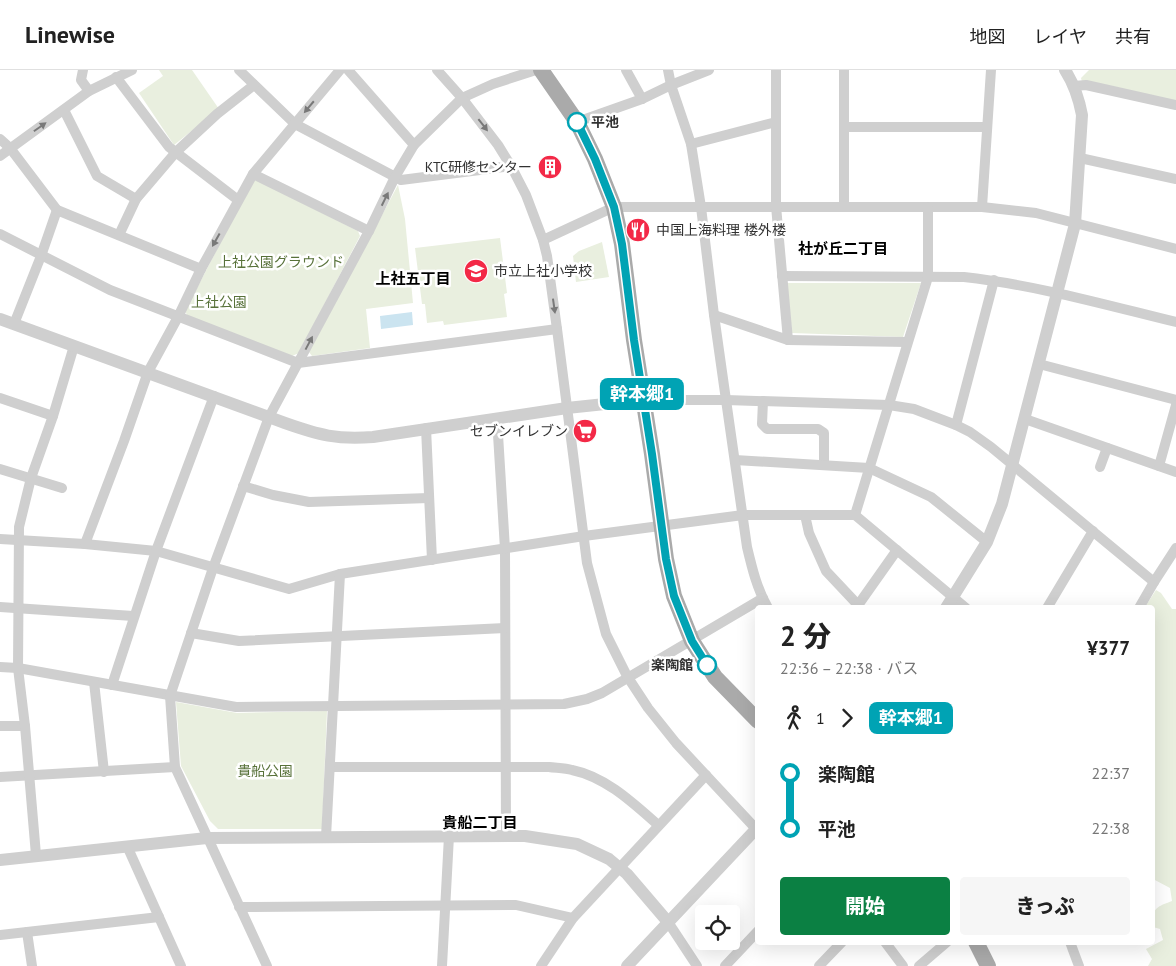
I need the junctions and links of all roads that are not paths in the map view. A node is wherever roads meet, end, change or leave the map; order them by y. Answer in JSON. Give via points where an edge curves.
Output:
{"nodes":[{"id":1,"x":83,"y":70,"type":"edge"},
{"id":2,"x":132,"y":70,"type":"edge"},
{"id":3,"x":239,"y":70,"type":"edge"},
{"id":4,"x":340,"y":70,"type":"edge"},
{"id":5,"x":348,"y":70,"type":"edge"},
{"id":6,"x":437,"y":70,"type":"edge"},
{"id":7,"x":536,"y":70,"type":"edge"},
{"id":8,"x":541,"y":70,"type":"edge"},
{"id":9,"x":626,"y":70,"type":"edge"},
{"id":10,"x":668,"y":70,"type":"edge"},
{"id":11,"x":709,"y":70,"type":"edge"},
{"id":12,"x":776,"y":70,"type":"edge"},
{"id":13,"x":844,"y":70,"type":"edge"},
{"id":14,"x":991,"y":70,"type":"edge"},
{"id":15,"x":1064,"y":70,"type":"edge"},
{"id":16,"x":116,"y":76,"type":"junction"},
{"id":17,"x":671,"y":84,"type":"junction"},
{"id":18,"x":254,"y":85,"type":"junction"},
{"id":19,"x":1074,"y":86,"type":"junction"},
{"id":20,"x":89,"y":91,"type":"junction"},
{"id":21,"x":462,"y":98,"type":"junction"},
{"id":22,"x":642,"y":99,"type":"junction"},
{"id":23,"x":1176,"y":105,"type":"edge"},
{"id":24,"x":64,"y":110,"type":"junction"},
{"id":25,"x":577,"y":122,"type":"junction"},
{"id":26,"x":776,"y":122,"type":"junction"},
{"id":27,"x":295,"y":124,"type":"junction"},
{"id":28,"x":844,"y":127,"type":"junction"},
{"id":29,"x":987,"y":127,"type":"junction"},
{"id":30,"x":0,"y":139,"type":"edge"},
{"id":31,"x":691,"y":144,"type":"junction"},
{"id":32,"x":414,"y":145,"type":"junction"},
{"id":33,"x":10,"y":148,"type":"junction"},
{"id":34,"x":176,"y":152,"type":"junction"},
{"id":35,"x":0,"y":156,"type":"edge"},
{"id":36,"x":1080,"y":158,"type":"junction"},
{"id":37,"x":511,"y":166,"type":"junction"},
{"id":38,"x":253,"y":174,"type":"junction"},
{"id":39,"x":395,"y":177,"type":"junction"},
{"id":40,"x":1176,"y":179,"type":"edge"},
{"id":41,"x":136,"y":199,"type":"junction"},
{"id":42,"x":238,"y":200,"type":"junction"},
{"id":43,"x":776,"y":206,"type":"junction"},
{"id":44,"x":844,"y":206,"type":"junction"},
{"id":45,"x":614,"y":207,"type":"junction"},
{"id":46,"x":701,"y":207,"type":"junction"},
{"id":47,"x":928,"y":207,"type":"junction"},
{"id":48,"x":982,"y":207,"type":"junction"},
{"id":49,"x":57,"y":210,"type":"junction"},
{"id":50,"x":1075,"y":224,"type":"junction"},
{"id":51,"x":369,"y":232,"type":"junction"},
{"id":52,"x":0,"y":234,"type":"edge"},
{"id":53,"x":119,"y":235,"type":"junction"},
{"id":54,"x":543,"y":240,"type":"junction"},
{"id":55,"x":1176,"y":249,"type":"edge"},
{"id":56,"x":41,"y":256,"type":"junction"},
{"id":57,"x":201,"y":269,"type":"junction"},
{"id":58,"x":782,"y":276,"type":"junction"},
{"id":59,"x":928,"y":277,"type":"junction"},
{"id":60,"x":994,"y":280,"type":"junction"},
{"id":61,"x":1058,"y":293,"type":"junction"},
{"id":62,"x":714,"y":315,"type":"junction"},
{"id":63,"x":178,"y":317,"type":"junction"},
{"id":64,"x":0,"y":318,"type":"edge"},
{"id":65,"x":1176,"y":322,"type":"edge"},
{"id":66,"x":14,"y":324,"type":"junction"},
{"id":67,"x":557,"y":329,"type":"junction"},
{"id":68,"x":788,"y":340,"type":"junction"},
{"id":69,"x":907,"y":342,"type":"junction"},
{"id":70,"x":74,"y":346,"type":"junction"},
{"id":71,"x":298,"y":363,"type":"junction"},
{"id":72,"x":1039,"y":364,"type":"junction"},
{"id":73,"x":148,"y":372,"type":"junction"},
{"id":74,"x":214,"y":396,"type":"junction"},
{"id":75,"x":0,"y":398,"type":"edge"},
{"id":76,"x":643,"y":400,"type":"junction"},
{"id":77,"x":726,"y":400,"type":"junction"},
{"id":78,"x":1176,"y":400,"type":"edge"},
{"id":79,"x":763,"y":401,"type":"junction"},
{"id":80,"x":1176,"y":404,"type":"edge"},
{"id":81,"x":889,"y":405,"type":"junction"},
{"id":82,"x":567,"y":408,"type":"junction"},
{"id":83,"x":53,"y":416,"type":"junction"},
{"id":84,"x":269,"y":416,"type":"junction"},
{"id":85,"x":497,"y":418,"type":"junction"},
{"id":86,"x":1025,"y":419,"type":"junction"},
{"id":87,"x":956,"y":425,"type":"junction"},
{"id":88,"x":426,"y":428,"type":"junction"},
{"id":89,"x":1107,"y":448,"type":"junction"},
{"id":90,"x":735,"y":460,"type":"junction"},
{"id":91,"x":824,"y":465,"type":"junction"},
{"id":92,"x":1013,"y":466,"type":"junction"},
{"id":93,"x":1159,"y":466,"type":"junction"},
{"id":94,"x":1100,"y":467,"type":"dead end"},
{"id":95,"x":869,"y":468,"type":"junction"},
{"id":96,"x":0,"y":470,"type":"edge"},
{"id":97,"x":1176,"y":472,"type":"edge"},
{"id":98,"x":31,"y":478,"type":"junction"},
{"id":99,"x":243,"y":486,"type":"junction"},
{"id":100,"x":62,"y":488,"type":"dead end"},
{"id":101,"x":429,"y":498,"type":"junction"},
{"id":102,"x":742,"y":515,"type":"junction"},
{"id":103,"x":805,"y":515,"type":"junction"},
{"id":104,"x":855,"y":515,"type":"junction"},
{"id":105,"x":661,"y":525,"type":"junction"},
{"id":106,"x":1094,"y":531,"type":"junction"},
{"id":107,"x":584,"y":536,"type":"junction"},
{"id":108,"x":0,"y":539,"type":"edge"},
{"id":109,"x":18,"y":539,"type":"junction"},
{"id":110,"x":986,"y":542,"type":"junction"},
{"id":111,"x":86,"y":544,"type":"junction"},
{"id":112,"x":1176,"y":548,"type":"edge"},
{"id":113,"x":504,"y":549,"type":"junction"},
{"id":114,"x":898,"y":550,"type":"junction"},
{"id":115,"x":156,"y":551,"type":"junction"},
{"id":116,"x":432,"y":560,"type":"junction"},
{"id":117,"x":213,"y":568,"type":"junction"},
{"id":118,"x":340,"y":574,"type":"junction"},
{"id":119,"x":1154,"y":582,"type":"junction"},
{"id":120,"x":949,"y":602,"type":"edge"},
{"id":121,"x":765,"y":603,"type":"edge"},
{"id":122,"x":856,"y":605,"type":"edge"},
{"id":123,"x":858,"y":605,"type":"edge"},
{"id":124,"x":1048,"y":605,"type":"edge"},
{"id":125,"x":1140,"y":605,"type":"edge"},
{"id":126,"x":0,"y":607,"type":"edge"},
{"id":127,"x":17,"y":608,"type":"junction"},
{"id":128,"x":755,"y":608,"type":"edge"},
{"id":129,"x":133,"y":616,"type":"junction"},
{"id":130,"x":505,"y":628,"type":"junction"},
{"id":131,"x":191,"y":633,"type":"junction"},
{"id":132,"x":337,"y":637,"type":"junction"},
{"id":133,"x":692,"y":641,"type":"junction"},
{"id":134,"x":0,"y":667,"type":"edge"},
{"id":135,"x":18,"y":668,"type":"junction"},
{"id":136,"x":628,"y":677,"type":"junction"},
{"id":137,"x":94,"y":682,"type":"junction"},
{"id":138,"x":112,"y":685,"type":"junction"},
{"id":139,"x":170,"y":696,"type":"junction"},
{"id":140,"x":505,"y":705,"type":"junction"},
{"id":141,"x":334,"y":707,"type":"junction"},
{"id":142,"x":755,"y":718,"type":"edge"},
{"id":143,"x":0,"y":726,"type":"edge"},
{"id":144,"x":25,"y":726,"type":"junction"},
{"id":145,"x":175,"y":767,"type":"junction"},
{"id":146,"x":330,"y":767,"type":"junction"},
{"id":147,"x":505,"y":767,"type":"junction"},
{"id":148,"x":104,"y":772,"type":"junction"},
{"id":149,"x":28,"y":775,"type":"junction"},
{"id":150,"x":706,"y":775,"type":"junction"},
{"id":151,"x":0,"y":777,"type":"edge"},
{"id":152,"x":658,"y":825,"type":"junction"},
{"id":153,"x":755,"y":827,"type":"edge"},
{"id":154,"x":755,"y":831,"type":"edge"},
{"id":155,"x":448,"y":836,"type":"junction"},
{"id":156,"x":506,"y":836,"type":"junction"},
{"id":157,"x":326,"y":837,"type":"junction"},
{"id":158,"x":207,"y":838,"type":"junction"},
{"id":159,"x":127,"y":846,"type":"junction"},
{"id":160,"x":36,"y":855,"type":"junction"},
{"id":161,"x":0,"y":860,"type":"edge"},
{"id":162,"x":620,"y":868,"type":"junction"},
{"id":163,"x":446,"y":906,"type":"junction"},
{"id":164,"x":240,"y":907,"type":"junction"},
{"id":165,"x":159,"y":916,"type":"junction"},
{"id":166,"x":574,"y":918,"type":"junction"},
{"id":167,"x":668,"y":922,"type":"junction"},
{"id":168,"x":27,"y":932,"type":"junction"},
{"id":169,"x":755,"y":934,"type":"edge"},
{"id":170,"x":0,"y":935,"type":"edge"},
{"id":171,"x":839,"y":945,"type":"edge"},
{"id":172,"x":887,"y":945,"type":"edge"},
{"id":173,"x":943,"y":945,"type":"edge"},
{"id":174,"x":978,"y":945,"type":"edge"},
{"id":175,"x":1071,"y":945,"type":"edge"},
{"id":176,"x":32,"y":966,"type":"edge"},
{"id":177,"x":182,"y":966,"type":"edge"},
{"id":178,"x":267,"y":966,"type":"edge"},
{"id":179,"x":442,"y":966,"type":"edge"},
{"id":180,"x":542,"y":966,"type":"edge"},
{"id":181,"x":626,"y":966,"type":"edge"},
{"id":182,"x":697,"y":966,"type":"edge"},
{"id":183,"x":725,"y":966,"type":"edge"},
{"id":184,"x":819,"y":966,"type":"edge"},
{"id":185,"x":903,"y":966,"type":"edge"},
{"id":186,"x":918,"y":966,"type":"edge"},
{"id":187,"x":988,"y":966,"type":"edge"},
{"id":188,"x":1078,"y":966,"type":"edge"}],
"edges":[{"from":1,"to":20,"type":"street","via":[[81,80]]},
{"from":2,"to":16,"type":"street"},
{"from":3,"to":18,"type":"street"},
{"from":4,"to":27,"type":"street","one_way":true},
{"from":5,"to":32,"type":"street"},
{"from":6,"to":21,"type":"street"},
{"from":7,"to":21,"type":"street"},
{"from":8,"to":25,"type":"main road"},
{"from":9,"to":22,"type":"street"},
{"from":10,"to":17,"type":"street"},
{"from":11,"to":17,"type":"street"},
{"from":12,"to":26,"type":"street"},
{"from":13,"to":28,"type":"street"},
{"from":14,"to":29,"type":"street"},
{"from":15,"to":19,"type":"street"},
{"from":16,"to":20,"type":"street"},
{"from":16,"to":34,"type":"street"},
{"from":17,"to":22,"type":"street"},
{"from":17,"to":31,"type":"street"},
{"from":18,"to":27,"type":"street"},
{"from":18,"to":34,"type":"street"},
{"from":19,"to":23,"type":"street","via":[[1086,85]]},
{"from":19,"to":36,"type":"street","via":[[1082,115]]},
{"from":20,"to":24,"type":"street"},
{"from":21,"to":32,"type":"street"},
{"from":21,"to":37,"type":"street","one_way":true},
{"from":22,"to":25,"type":"street"},
{"from":33,"to":24,"type":"street","one_way":true},
{"from":24,"to":41,"type":"street","via":[[97,176]]},
{"from":25,"to":45,"type":"main road"},
{"from":26,"to":31,"type":"street"},
{"from":26,"to":43,"type":"street"},
{"from":27,"to":38,"type":"street"},
{"from":27,"to":39,"type":"street"},
{"from":28,"to":29,"type":"street"},
{"from":28,"to":44,"type":"street"},
{"from":29,"to":48,"type":"street"},
{"from":30,"to":33,"type":"street"},
{"from":31,"to":46,"type":"street"},
{"from":32,"to":39,"type":"street"},
{"from":33,"to":35,"type":"street"},
{"from":33,"to":49,"type":"street"},
{"from":34,"to":41,"type":"street"},
{"from":34,"to":42,"type":"street"},
{"from":36,"to":40,"type":"street"},
{"from":36,"to":50,"type":"street"},
{"from":37,"to":39,"type":"street","via":[[401,180]]},
{"from":37,"to":54,"type":"street"},
{"from":38,"to":42,"type":"street"},
{"from":38,"to":51,"type":"street"},
{"from":51,"to":39,"type":"street","one_way":true},
{"from":41,"to":53,"type":"street"},
{"from":42,"to":57,"type":"street","one_way":true},
{"from":43,"to":44,"type":"street"},
{"from":43,"to":46,"type":"street"},
{"from":43,"to":58,"type":"street"},
{"from":44,"to":47,"type":"street"},
{"from":45,"to":46,"type":"street"},
{"from":45,"to":54,"type":"street"},
{"from":45,"to":76,"type":"main road"},
{"from":46,"to":62,"type":"street"},
{"from":47,"to":48,"type":"street"},
{"from":47,"to":59,"type":"street"},
{"from":48,"to":50,"type":"street","via":[[1036,213]]},
{"from":49,"to":53,"type":"street"},
{"from":49,"to":56,"type":"street"},
{"from":50,"to":55,"type":"street"},
{"from":50,"to":61,"type":"street"},
{"from":71,"to":51,"type":"street","one_way":true},
{"from":52,"to":56,"type":"street"},
{"from":53,"to":57,"type":"street"},
{"from":54,"to":67,"type":"street","one_way":true},
{"from":56,"to":63,"type":"street","via":[[110,290]]},
{"from":56,"to":66,"type":"street"},
{"from":57,"to":63,"type":"street"},
{"from":58,"to":59,"type":"street"},
{"from":58,"to":68,"type":"street"},
{"from":59,"to":60,"type":"street"},
{"from":59,"to":69,"type":"street"},
{"from":60,"to":61,"type":"street"},
{"from":60,"to":87,"type":"street"},
{"from":61,"to":65,"type":"street"},
{"from":61,"to":72,"type":"street"},
{"from":62,"to":68,"type":"street"},
{"from":62,"to":77,"type":"street"},
{"from":63,"to":71,"type":"street"},
{"from":63,"to":73,"type":"street"},
{"from":64,"to":66,"type":"street"},
{"from":66,"to":70,"type":"street"},
{"from":67,"to":71,"type":"street"},
{"from":67,"to":82,"type":"street"},
{"from":68,"to":69,"type":"street"},
{"from":69,"to":81,"type":"street"},
{"from":70,"to":73,"type":"street"},
{"from":70,"to":83,"type":"street"},
{"from":71,"to":84,"type":"street"},
{"from":72,"to":78,"type":"street"},
{"from":72,"to":86,"type":"street"},
{"from":73,"to":74,"type":"street"},
{"from":73,"to":111,"type":"street"},
{"from":74,"to":84,"type":"street"},
{"from":74,"to":115,"type":"street"},
{"from":75,"to":83,"type":"street"},
{"from":76,"to":77,"type":"street"},
{"from":76,"to":82,"type":"street"},
{"from":76,"to":105,"type":"main road"},
{"from":77,"to":79,"type":"street"},
{"from":77,"to":90,"type":"street"},
{"from":79,"to":81,"type":"street"},
{"from":79,"to":91,"type":"street","via":[[762,424],[767,429],[818,429],[824,433]]},
{"from":80,"to":93,"type":"street"},
{"from":81,"to":87,"type":"street"},
{"from":81,"to":95,"type":"street"},
{"from":82,"to":85,"type":"street"},
{"from":82,"to":107,"type":"street"},
{"from":83,"to":98,"type":"street"},
{"from":84,"to":88,"type":"street","via":[[316,434],[342,438]]},
{"from":84,"to":99,"type":"street"},
{"from":85,"to":88,"type":"street"},
{"from":85,"to":113,"type":"street"},
{"from":86,"to":89,"type":"street"},
{"from":86,"to":92,"type":"street"},
{"from":87,"to":92,"type":"street","via":[[991,447]]},
{"from":88,"to":101,"type":"street"},
{"from":89,"to":93,"type":"street"},
{"from":89,"to":94,"type":"street"},
{"from":90,"to":91,"type":"street"},
{"from":90,"to":102,"type":"street"},
{"from":91,"to":95,"type":"street"},
{"from":92,"to":106,"type":"street"},
{"from":92,"to":110,"type":"street"},
{"from":93,"to":97,"type":"street"},
{"from":95,"to":104,"type":"street"},
{"from":95,"to":110,"type":"street","via":[[931,497]]},
{"from":96,"to":98,"type":"street"},
{"from":98,"to":100,"type":"street"},
{"from":98,"to":109,"type":"street"},
{"from":99,"to":101,"type":"street","via":[[309,502]]},
{"from":99,"to":117,"type":"street"},
{"from":101,"to":116,"type":"street"},
{"from":102,"to":103,"type":"street"},
{"from":102,"to":105,"type":"street"},
{"from":102,"to":121,"type":"street","via":[[752,569]]},
{"from":103,"to":104,"type":"street"},
{"from":103,"to":122,"type":"street","via":[[809,533],[826,571]]},
{"from":104,"to":114,"type":"street"},
{"from":105,"to":107,"type":"street"},
{"from":105,"to":133,"type":"main road","via":[[674,596]]},
{"from":106,"to":119,"type":"street"},
{"from":106,"to":124,"type":"street"},
{"from":107,"to":113,"type":"street"},
{"from":107,"to":136,"type":"street","via":[[587,563],[606,634]]},
{"from":108,"to":109,"type":"street"},
{"from":109,"to":111,"type":"street"},
{"from":109,"to":127,"type":"street"},
{"from":110,"to":120,"type":"street"},
{"from":111,"to":115,"type":"street"},
{"from":112,"to":119,"type":"street"},
{"from":113,"to":116,"type":"street"},
{"from":113,"to":130,"type":"street"},
{"from":114,"to":120,"type":"street"},
{"from":114,"to":123,"type":"street"},
{"from":115,"to":117,"type":"street"},
{"from":115,"to":129,"type":"street"},
{"from":116,"to":118,"type":"street"},
{"from":117,"to":118,"type":"street","via":[[289,589]]},
{"from":117,"to":131,"type":"street"},
{"from":118,"to":132,"type":"street"},
{"from":119,"to":125,"type":"street"},
{"from":126,"to":127,"type":"street"},
{"from":127,"to":129,"type":"street"},
{"from":127,"to":135,"type":"street"},
{"from":128,"to":133,"type":"street"},
{"from":129,"to":138,"type":"street"},
{"from":130,"to":132,"type":"street"},
{"from":130,"to":140,"type":"street"},
{"from":131,"to":132,"type":"street","via":[[239,641]]},
{"from":131,"to":139,"type":"street"},
{"from":132,"to":141,"type":"street"},
{"from":133,"to":136,"type":"street"},
{"from":133,"to":142,"type":"main road","via":[[715,677]]},
{"from":134,"to":135,"type":"street"},
{"from":135,"to":137,"type":"street"},
{"from":135,"to":144,"type":"street"},
{"from":136,"to":140,"type":"street","via":[[587,699],[564,704]]},
{"from":136,"to":150,"type":"street","via":[[648,708]]},
{"from":137,"to":138,"type":"street"},
{"from":137,"to":148,"type":"street"},
{"from":138,"to":139,"type":"street"},
{"from":139,"to":141,"type":"street","via":[[236,707]]},
{"from":139,"to":145,"type":"street"},
{"from":140,"to":141,"type":"street"},
{"from":140,"to":147,"type":"street"},
{"from":141,"to":146,"type":"street"},
{"from":143,"to":144,"type":"street"},
{"from":144,"to":149,"type":"street"},
{"from":145,"to":148,"type":"street"},
{"from":145,"to":158,"type":"street"},
{"from":146,"to":147,"type":"street"},
{"from":146,"to":157,"type":"street"},
{"from":147,"to":152,"type":"street","via":[[573,770],[601,780]]},
{"from":147,"to":156,"type":"street"},
{"from":148,"to":149,"type":"street"},
{"from":149,"to":151,"type":"street"},
{"from":149,"to":160,"type":"street"},
{"from":150,"to":152,"type":"street"},
{"from":150,"to":153,"type":"street"},
{"from":152,"to":162,"type":"street"},
{"from":154,"to":167,"type":"street"},
{"from":155,"to":156,"type":"street"},
{"from":155,"to":157,"type":"street"},
{"from":155,"to":163,"type":"street"},
{"from":156,"to":162,"type":"street","via":[[577,844]]},
{"from":157,"to":158,"type":"street"},
{"from":158,"to":159,"type":"street"},
{"from":158,"to":164,"type":"street"},
{"from":159,"to":160,"type":"street"},
{"from":159,"to":165,"type":"street"},
{"from":160,"to":161,"type":"street"},
{"from":162,"to":166,"type":"street"},
{"from":162,"to":167,"type":"street"},
{"from":163,"to":164,"type":"street"},
{"from":163,"to":166,"type":"street","via":[[516,904]]},
{"from":163,"to":179,"type":"street"},
{"from":164,"to":178,"type":"street"},
{"from":165,"to":168,"type":"street"},
{"from":165,"to":177,"type":"street"},
{"from":166,"to":180,"type":"street"},
{"from":167,"to":181,"type":"street"},
{"from":167,"to":182,"type":"street"},
{"from":168,"to":170,"type":"street"},
{"from":168,"to":176,"type":"street"},
{"from":169,"to":183,"type":"street"},
{"from":171,"to":184,"type":"street"},
{"from":172,"to":185,"type":"street"},
{"from":173,"to":186,"type":"street"},
{"from":174,"to":187,"type":"main road"},
{"from":175,"to":188,"type":"street"}]}
